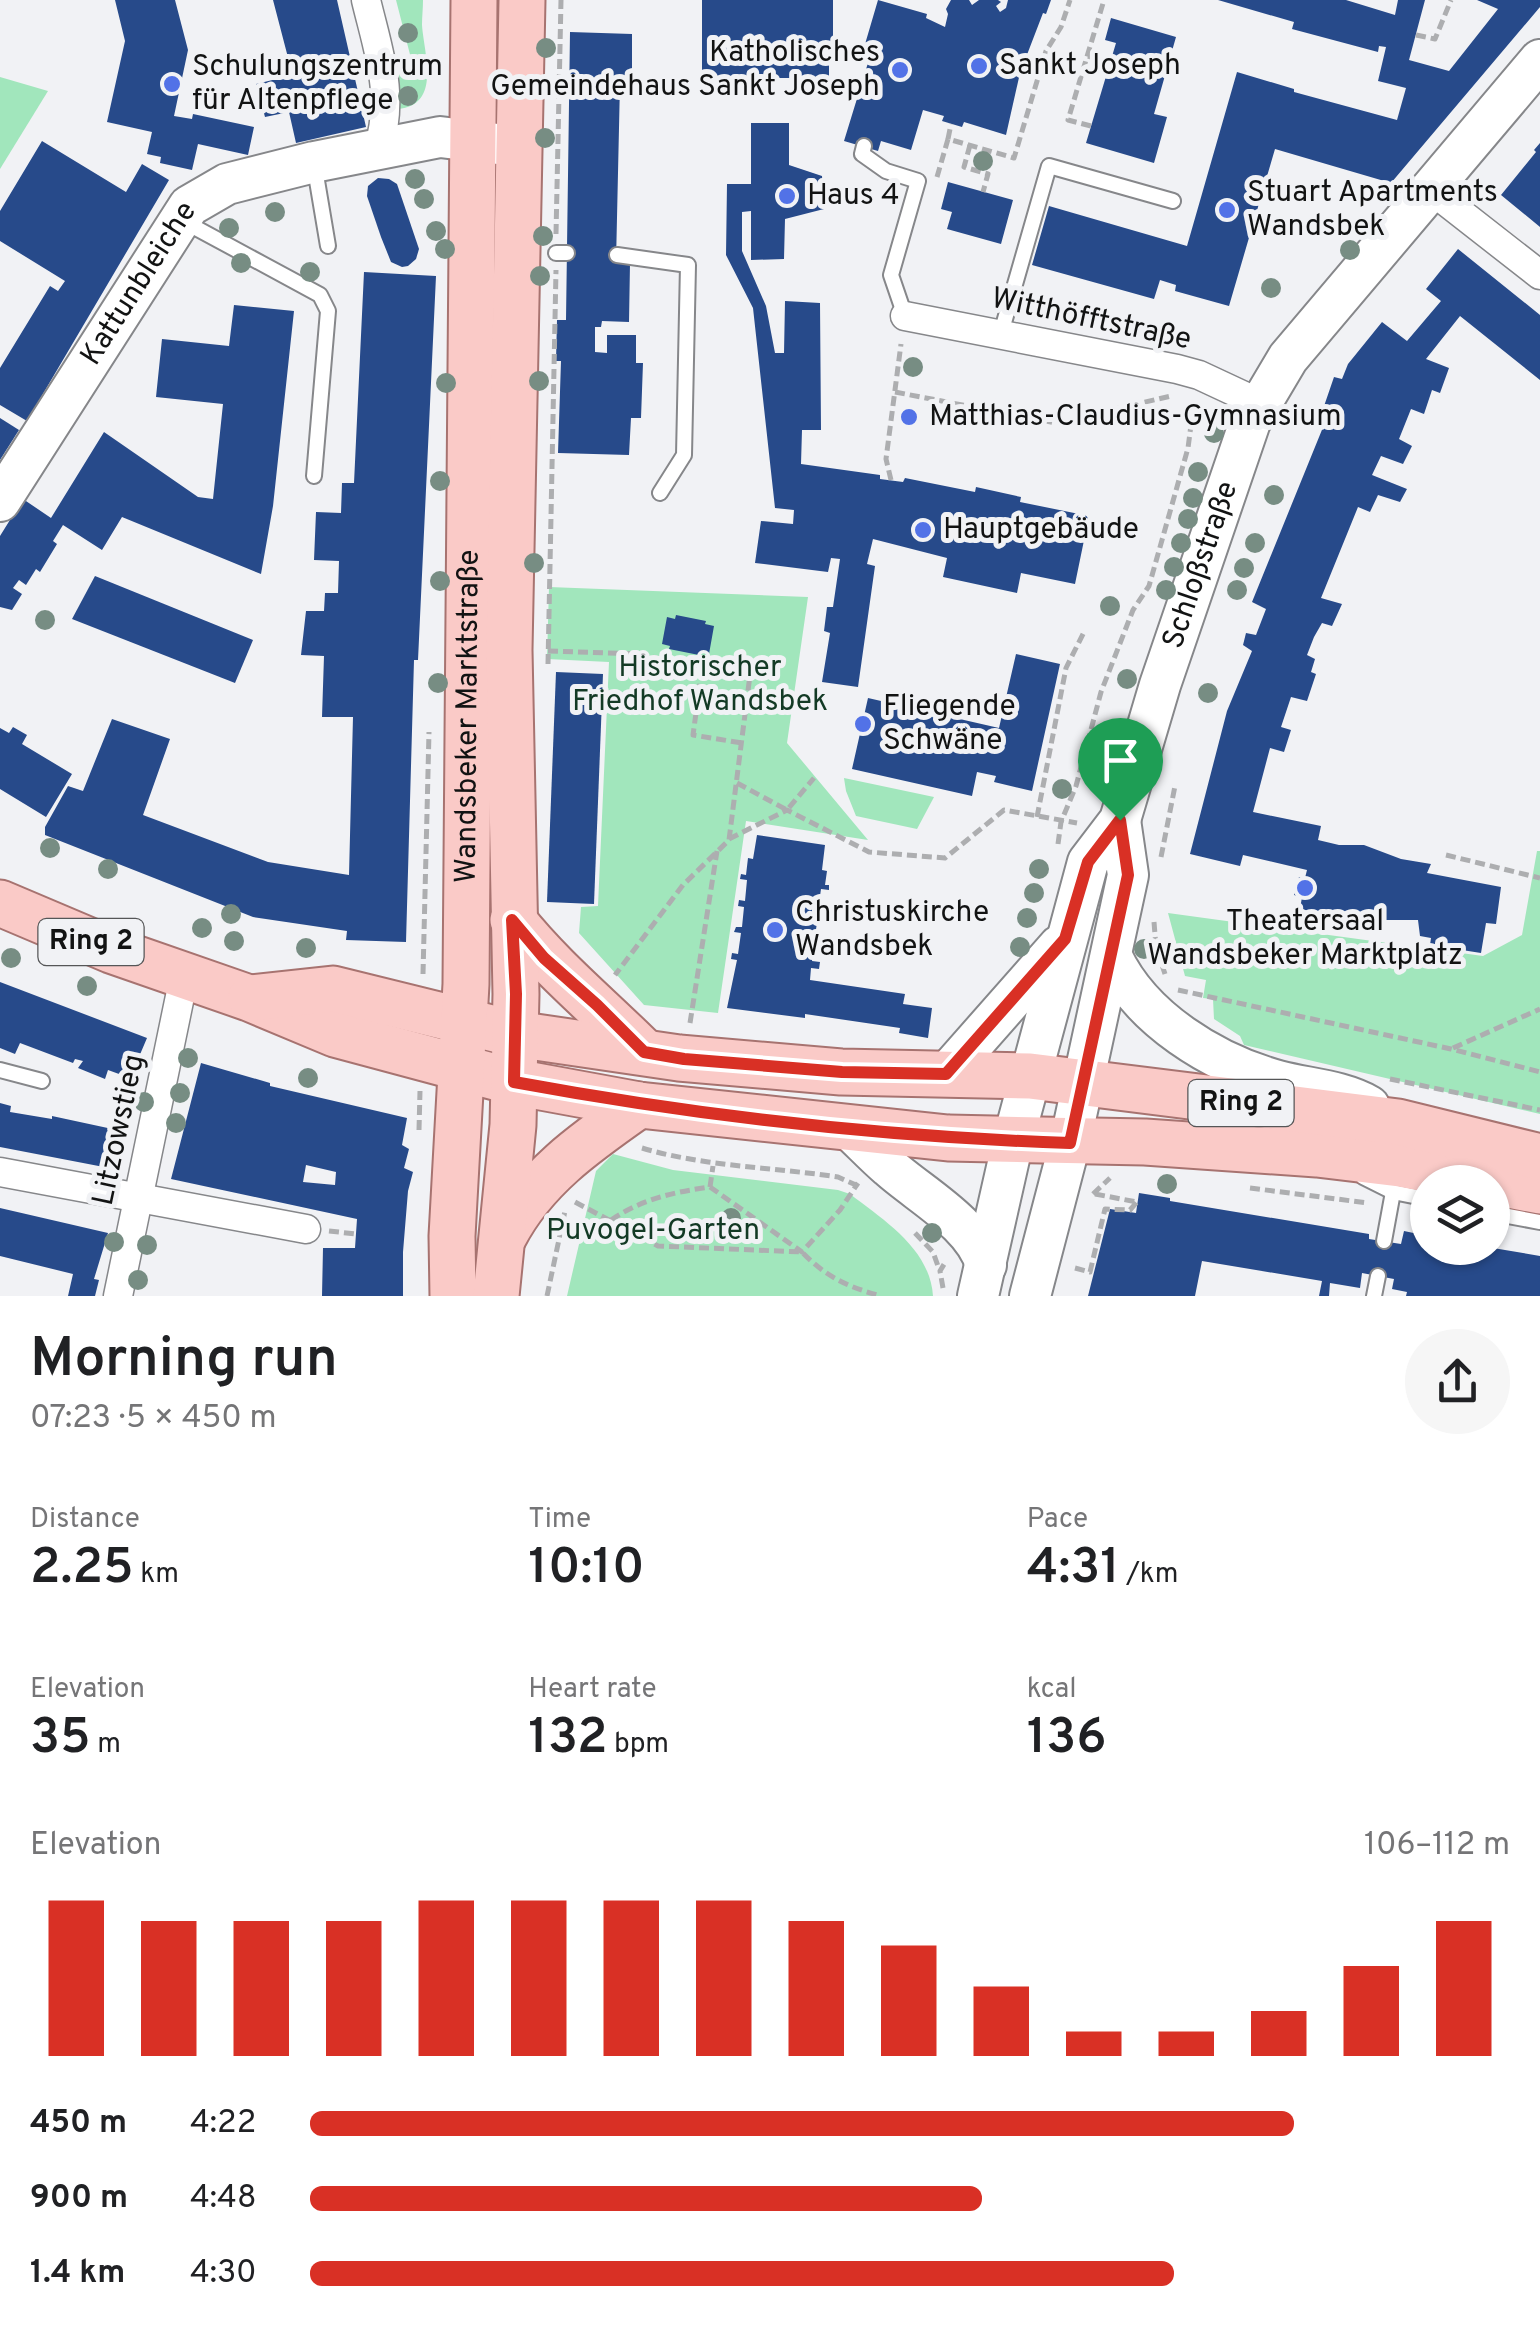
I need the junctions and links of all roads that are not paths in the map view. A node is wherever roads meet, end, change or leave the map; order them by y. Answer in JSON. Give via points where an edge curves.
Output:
{"nodes":[{"id":1,"x":366,"y":0,"type":"edge"},
{"id":2,"x":474,"y":0,"type":"edge"},
{"id":3,"x":522,"y":0,"type":"edge"},
{"id":4,"x":1540,"y":60,"type":"edge"},
{"id":5,"x":473,"y":139,"type":"junction"},
{"id":6,"x":864,"y":146,"type":"dead end"},
{"id":7,"x":520,"y":147,"type":"junction"},
{"id":8,"x":378,"y":150,"type":"junction"},
{"id":9,"x":314,"y":162,"type":"junction"},
{"id":10,"x":1430,"y":189,"type":"junction"},
{"id":11,"x":1173,"y":201,"type":"dead end"},
{"id":12,"x":180,"y":220,"type":"junction"},
{"id":13,"x":328,"y":246,"type":"dead end"},
{"id":14,"x":617,"y":255,"type":"dead end"},
{"id":15,"x":1540,"y":275,"type":"edge"},
{"id":16,"x":905,"y":316,"type":"joint"},
{"id":17,"x":1001,"y":333,"type":"junction"},
{"id":18,"x":1260,"y":402,"type":"junction"},
{"id":19,"x":314,"y":476,"type":"dead end"},
{"id":20,"x":660,"y":493,"type":"dead end"},
{"id":21,"x":0,"y":501,"type":"edge"},
{"id":22,"x":1120,"y":820,"type":"junction"},
{"id":23,"x":0,"y":903,"type":"edge"},
{"id":24,"x":512,"y":920,"type":"junction"},
{"id":25,"x":1065,"y":939,"type":"junction"},
{"id":26,"x":1112,"y":958,"type":"junction"},
{"id":27,"x":184,"y":978,"type":"junction"},
{"id":28,"x":250,"y":998,"type":"junction"},
{"id":29,"x":464,"y":1020,"type":"junction"},
{"id":30,"x":515,"y":1034,"type":"junction"},
{"id":31,"x":461,"y":1068,"type":"junction"},
{"id":32,"x":0,"y":1070,"type":"edge"},
{"id":33,"x":946,"y":1074,"type":"junction"},
{"id":34,"x":1030,"y":1076,"type":"junction"},
{"id":35,"x":42,"y":1081,"type":"dead end"},
{"id":36,"x":514,"y":1082,"type":"junction"},
{"id":37,"x":1084,"y":1082,"type":"junction"},
{"id":38,"x":640,"y":1092,"type":"junction"},
{"id":39,"x":1398,"y":1122,"type":"junction"},
{"id":40,"x":849,"y":1128,"type":"junction"},
{"id":41,"x":1013,"y":1141,"type":"junction"},
{"id":42,"x":1070,"y":1143,"type":"junction"},
{"id":43,"x":1317,"y":1154,"type":"junction"},
{"id":44,"x":1540,"y":1157,"type":"edge"},
{"id":45,"x":0,"y":1172,"type":"edge"},
{"id":46,"x":1540,"y":1191,"type":"edge"},
{"id":47,"x":1393,"y":1192,"type":"junction"},
{"id":48,"x":1410,"y":1196,"type":"edge"},
{"id":49,"x":139,"y":1199,"type":"junction"},
{"id":50,"x":1510,"y":1216,"type":"edge"},
{"id":51,"x":1540,"y":1222,"type":"edge"},
{"id":52,"x":306,"y":1229,"type":"dead end"},
{"id":53,"x":501,"y":1242,"type":"junction"},
{"id":54,"x":1384,"y":1242,"type":"dead end"},
{"id":55,"x":970,"y":1273,"type":"edge"},
{"id":56,"x":1378,"y":1276,"type":"dead end"},
{"id":57,"x":466,"y":1286,"type":"edge"},
{"id":58,"x":118,"y":1296,"type":"edge"},
{"id":59,"x":1030,"y":1296,"type":"edge"},
{"id":60,"x":1374,"y":1296,"type":"edge"}],
"edges":[{"from":1,"to":8,"type":"street","via":[[387,86],[387,122]]},
{"from":2,"to":5,"type":"main road","name":"Wandsbeker Marktstraße"},
{"from":3,"to":7,"type":"main road","name":"Wandsbeker Marktstraße"},
{"from":4,"to":10,"type":"main road","name":"Schloßstraße"},
{"from":5,"to":7,"type":"main road","name":"Kattunbleiche"},
{"from":5,"to":8,"type":"main road","name":"Kattunbleiche","via":[[440,137]]},
{"from":5,"to":29,"type":"main road","name":"Wandsbeker Marktstraße"},
{"from":6,"to":16,"type":"lane","via":[[862,154],[886,171],[918,180],[891,276]]},
{"from":7,"to":24,"type":"main road","name":"Wandsbeker Marktstraße","via":[[509,650]]},
{"from":8,"to":9,"type":"main road","name":"Kattunbleiche"},
{"from":9,"to":12,"type":"main road","name":"Kattunbleiche","via":[[227,184],[189,206]]},
{"from":9,"to":13,"type":"lane"},
{"from":10,"to":15,"type":"street"},
{"from":10,"to":18,"type":"main road","name":"Schloßstraße","via":[[1288,358]]},
{"from":11,"to":17,"type":"lane","via":[[1049,166]]},
{"from":12,"to":19,"type":"lane","via":[[320,295],[328,312]]},
{"from":12,"to":21,"type":"main road","name":"Kattunbleiche"},
{"from":14,"to":20,"type":"lane","via":[[688,265],[684,455]]},
{"from":16,"to":17,"type":"street","name":"Witthöfftstraße"},
{"from":17,"to":18,"type":"street","name":"Witthöfftstraße","via":[[1177,369]]},
{"from":18,"to":22,"type":"main road","name":"Schloßstraße"},
{"from":22,"to":25,"type":"main road","name":"Schloßstraße","via":[[1088,862]]},
{"from":22,"to":26,"type":"main road","name":"Schloßstraße","via":[[1128,875]]},
{"from":23,"to":27,"type":"main road","number":"Ring 2"},
{"from":24,"to":30,"type":"main road","name":"Wandsbeker Marktstraße"},
{"from":24,"to":38,"type":"main road","via":[[597,1005]]},
{"from":25,"to":33,"type":"main road"},
{"from":25,"to":34,"type":"main road","name":"Schloßstraße"},
{"from":26,"to":37,"type":"main road","name":"Schloßstraße"},
{"from":26,"to":39,"type":"main road","via":[[1140,1000],[1200,1046],[1275,1080],[1355,1098]]},
{"from":27,"to":28,"type":"main road","number":"Ring 2"},
{"from":27,"to":49,"type":"street","name":"Litzowstieg"},
{"from":28,"to":29,"type":"main road","number":"Ring 2","via":[[333,989]]},
{"from":28,"to":31,"type":"main road","number":"Ring 2","via":[[335,1034]]},
{"from":29,"to":30,"type":"main road","number":"Ring 2"},
{"from":29,"to":31,"type":"main road","name":"Wandsbeker Marktstraße"},
{"from":30,"to":36,"type":"main road","name":"Wandsbeker Marktstraße"},
{"from":30,"to":38,"type":"main road","number":"Ring 2"},
{"from":31,"to":36,"type":"main road","number":"Ring 2"},
{"from":31,"to":57,"type":"main road","name":"Wandsbeker Marktstraße"},
{"from":32,"to":35,"type":"lane"},
{"from":33,"to":34,"type":"main road","number":"Ring 2"},
{"from":33,"to":38,"type":"main road","number":"Ring 2","via":[[684,1059]]},
{"from":34,"to":37,"type":"main road","number":"Ring 2"},
{"from":34,"to":41,"type":"main road","name":"Schloßstraße"},
{"from":36,"to":38,"type":"main road","number":"Ring 2"},
{"from":36,"to":53,"type":"main road","name":"Wandsbeker Marktstraße"},
{"from":37,"to":39,"type":"main road","number":"Ring 2"},
{"from":37,"to":42,"type":"main road","name":"Schloßstraße"},
{"from":38,"to":40,"type":"main road","number":"Ring 2"},
{"from":38,"to":53,"type":"main road","via":[[556,1168]]},
{"from":39,"to":44,"type":"main road","number":"Ring 2"},
{"from":40,"to":41,"type":"main road","number":"Ring 2"},
{"from":40,"to":55,"type":"main road","via":[[976,1242]]},
{"from":41,"to":42,"type":"main road","number":"Ring 2"},
{"from":41,"to":55,"type":"main road","name":"Schloßstraße"},
{"from":42,"to":43,"type":"main road","number":"Ring 2"},
{"from":42,"to":59,"type":"main road","name":"Schloßstraße"},
{"from":43,"to":46,"type":"main road","number":"Ring 2"},
{"from":43,"to":47,"type":"lane"},
{"from":45,"to":49,"type":"street"},
{"from":47,"to":48,"type":"lane"},
{"from":47,"to":54,"type":"lane"},
{"from":49,"to":52,"type":"street"},
{"from":49,"to":58,"type":"street","name":"Litzowstieg"},
{"from":50,"to":51,"type":"lane"},
{"from":53,"to":57,"type":"main road","name":"Wandsbeker Marktstraße"},
{"from":56,"to":60,"type":"lane"}]}
